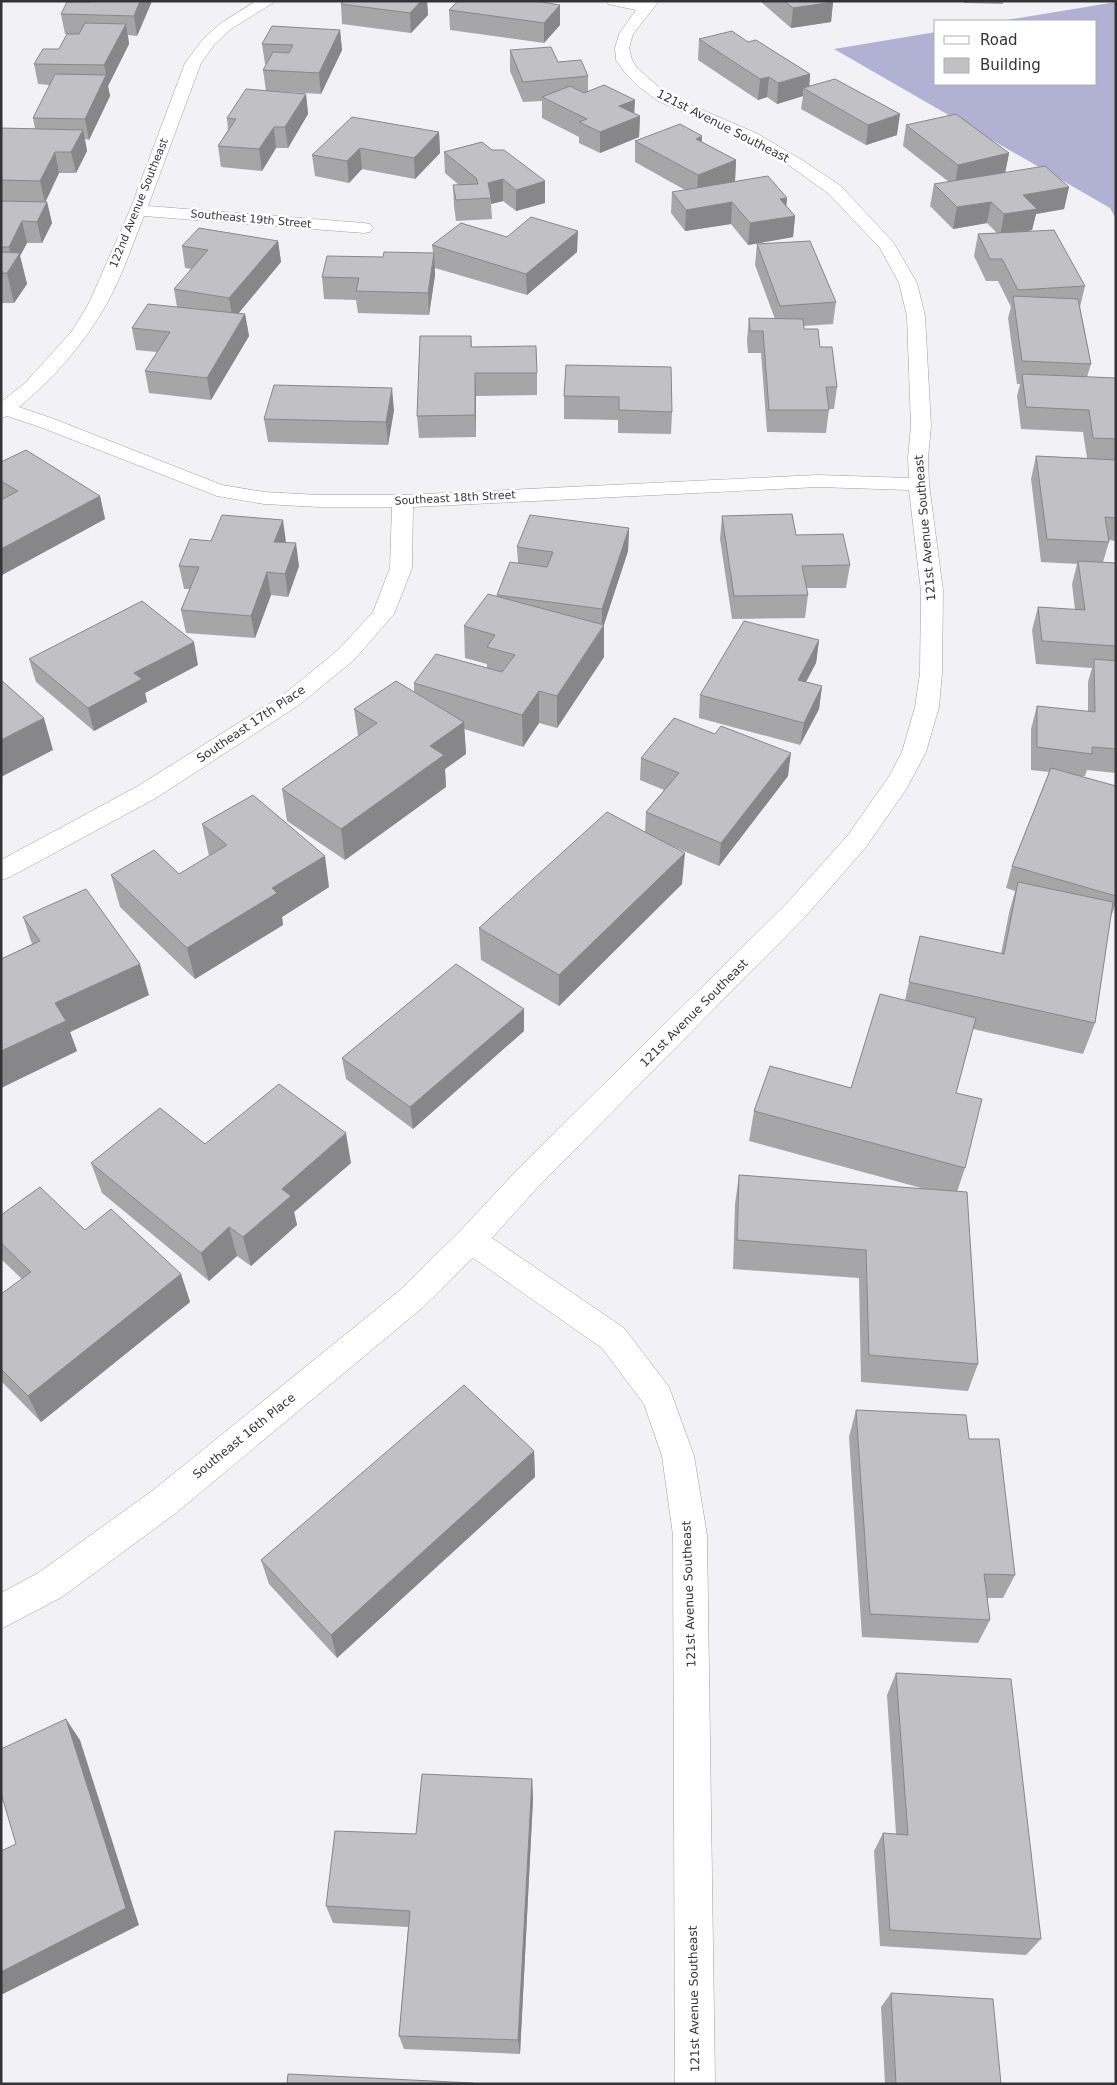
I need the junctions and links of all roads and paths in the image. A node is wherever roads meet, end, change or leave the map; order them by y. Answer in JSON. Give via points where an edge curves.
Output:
{"nodes":[{"id":1,"x":269,"y":1,"type":"edge"},
{"id":2,"x":613,"y":1,"type":"edge"},
{"id":3,"x":649,"y":4,"type":"edge"},
{"id":4,"x":138,"y":210,"type":"junction"},
{"id":5,"x":364,"y":228,"type":"dead end"},
{"id":6,"x":3,"y":410,"type":"edge"},
{"id":7,"x":919,"y":484,"type":"junction"},
{"id":8,"x":403,"y":501,"type":"junction"},
{"id":9,"x":1,"y":871,"type":"edge"},
{"id":10,"x":471,"y":1240,"type":"junction"},
{"id":11,"x":1,"y":1612,"type":"edge"},
{"id":12,"x":695,"y":2084,"type":"edge"}],
"edges":[{"from":1,"to":4,"type":"street","name":"122nd Avenue Southeast","via":[[249,9],[206,42],[193,63]]},
{"from":2,"to":3,"type":"street"},
{"from":3,"to":7,"type":"street","name":"121st Avenue Southeast","via":[[626,34],[622,48],[624,60],[642,84],[663,98],[750,136],[796,163],[835,190],[888,246],[908,283],[916,316],[921,426]]},
{"from":4,"to":5,"type":"street","name":"Southeast 19th Street"},
{"from":4,"to":6,"type":"street","name":"122nd Avenue Southeast","via":[[98,303],[79,334],[32,387]]},
{"from":6,"to":8,"type":"street","name":"Southeast 18th Street","via":[[47,423],[217,490],[319,502]]},
{"from":7,"to":8,"type":"street","name":"Southeast 18th Street","via":[[818,481]]},
{"from":7,"to":10,"type":"street","name":"121st Avenue Southeast","via":[[932,591],[931,672],[927,708],[914,752],[898,782],[857,841],[796,910],[527,1179]]},
{"from":8,"to":9,"type":"street","name":"Southeast 17th Place","via":[[401,568],[383,614],[346,655],[291,700],[147,792]]},
{"from":10,"to":11,"type":"street","name":"Southeast 16th Place","via":[[410,1300],[164,1502],[50,1585]]},
{"from":10,"to":12,"type":"street","name":"121st Avenue Southeast","via":[[613,1338],[658,1397],[678,1456],[690,1535]]}]}
